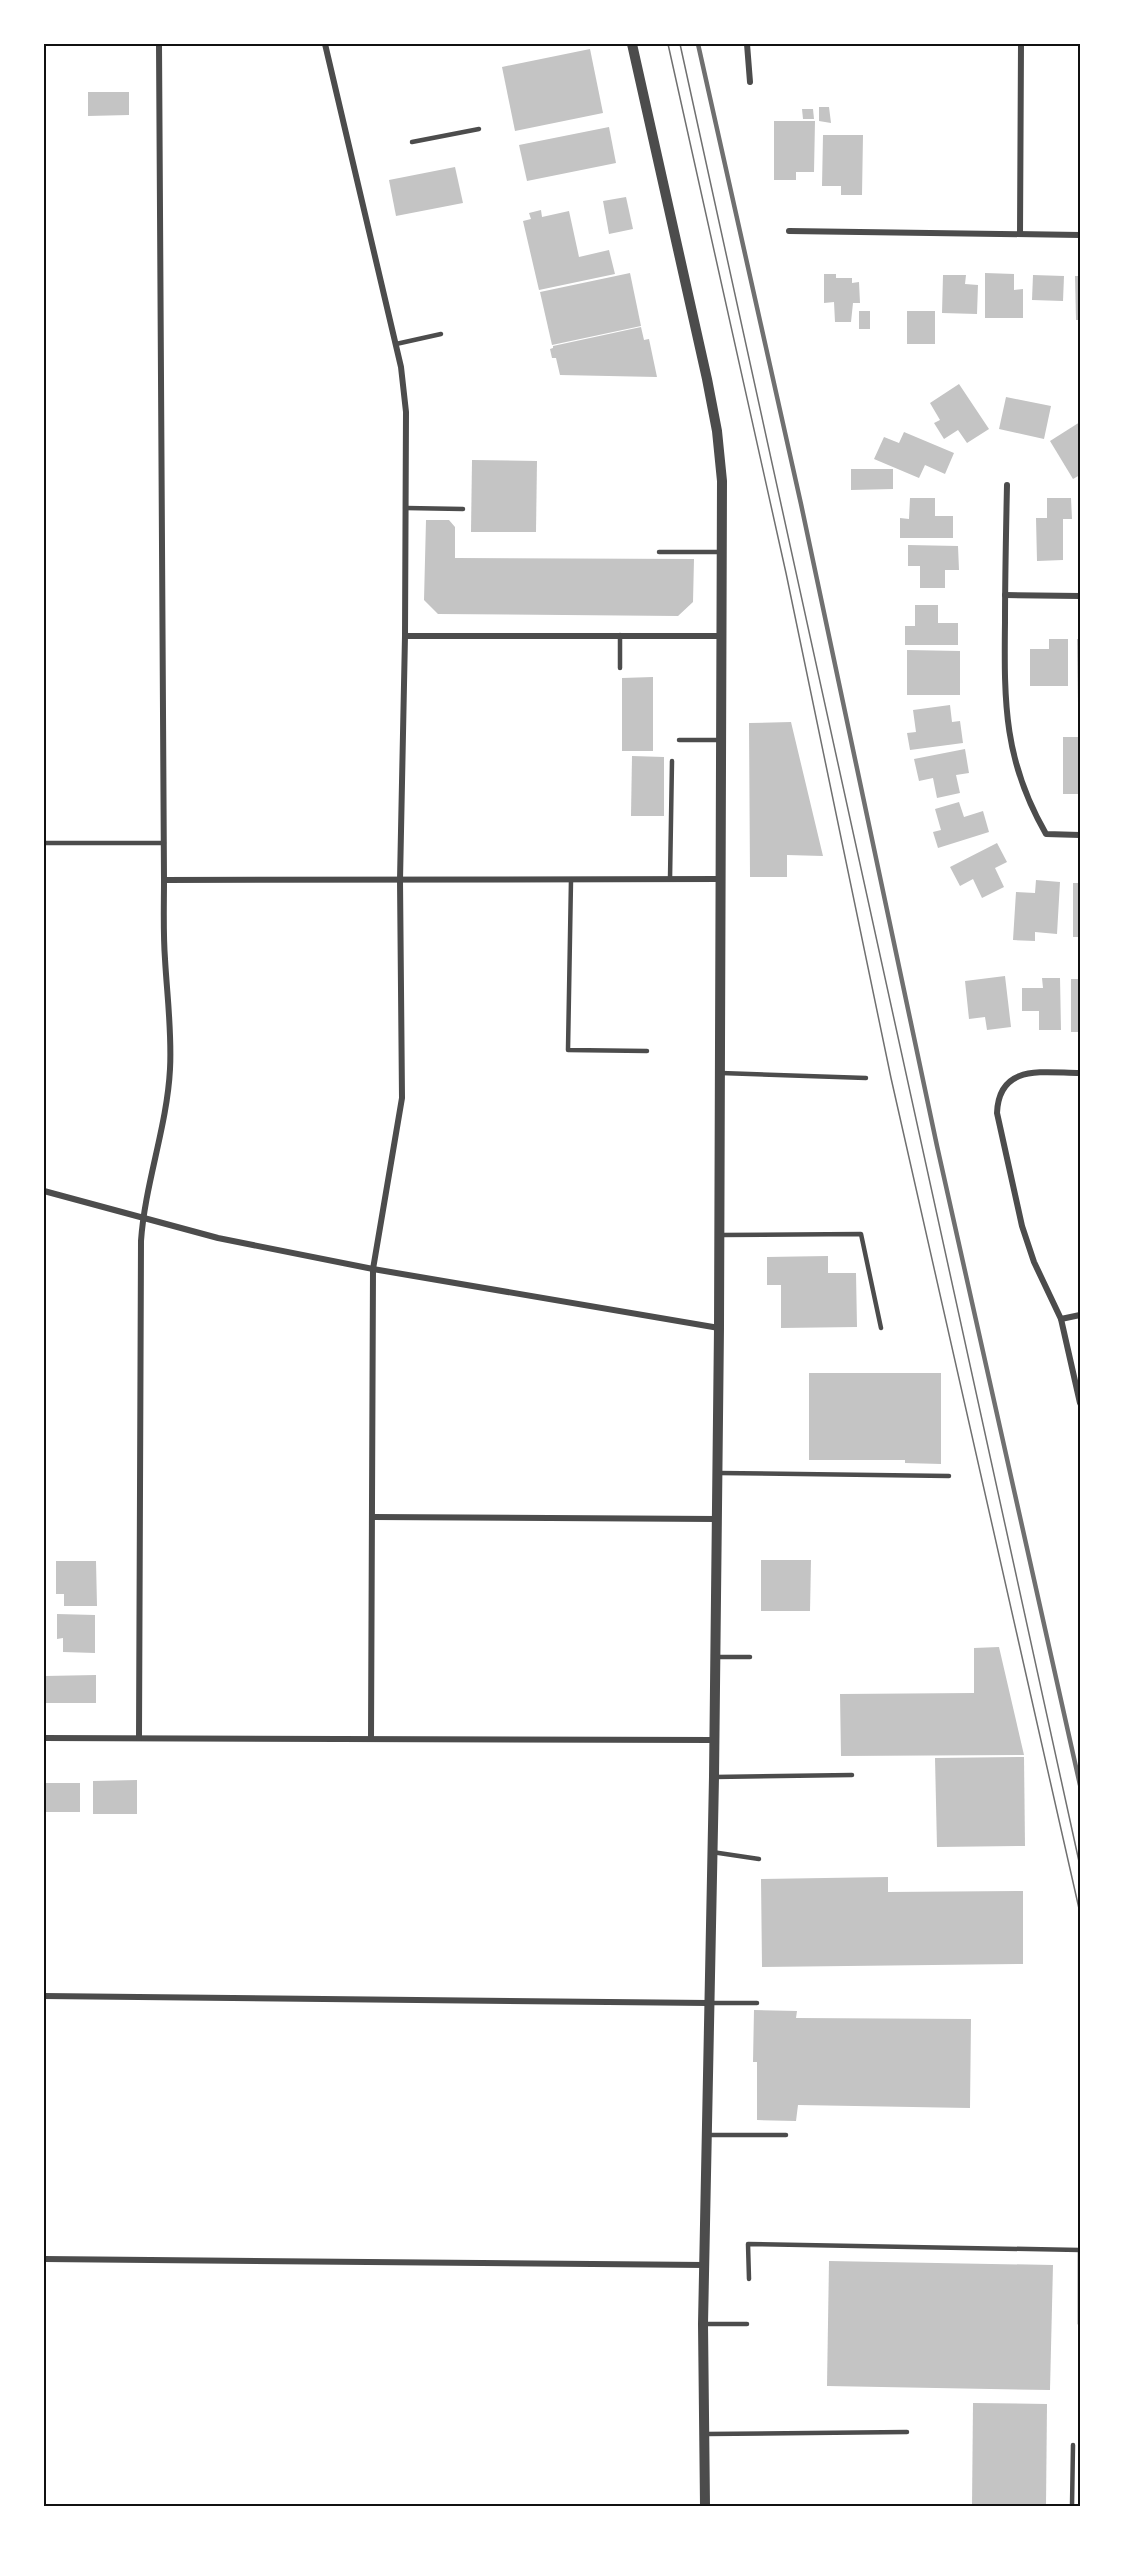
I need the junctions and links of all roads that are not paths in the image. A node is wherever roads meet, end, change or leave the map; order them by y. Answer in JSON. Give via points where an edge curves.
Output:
{"nodes":[{"id":1,"x":159,"y":44,"type":"edge"},
{"id":2,"x":325,"y":44,"type":"edge"},
{"id":3,"x":632,"y":44,"type":"edge"},
{"id":4,"x":747,"y":44,"type":"edge"},
{"id":5,"x":1021,"y":44,"type":"edge"},
{"id":6,"x":750,"y":82,"type":"dead end"},
{"id":7,"x":479,"y":129,"type":"dead end"},
{"id":8,"x":412,"y":142,"type":"dead end"},
{"id":9,"x":789,"y":231,"type":"dead end"},
{"id":10,"x":1020,"y":234,"type":"junction"},
{"id":11,"x":1080,"y":235,"type":"edge"},
{"id":12,"x":441,"y":334,"type":"dead end"},
{"id":13,"x":396,"y":344,"type":"junction"},
{"id":14,"x":1007,"y":485,"type":"dead end"},
{"id":15,"x":406,"y":508,"type":"junction"},
{"id":16,"x":463,"y":508,"type":"dead end"},
{"id":17,"x":658,"y":552,"type":"dead end"},
{"id":18,"x":722,"y":552,"type":"junction"},
{"id":19,"x":1005,"y":595,"type":"junction"},
{"id":20,"x":1080,"y":596,"type":"edge"},
{"id":21,"x":620,"y":635,"type":"junction"},
{"id":22,"x":405,"y":636,"type":"junction"},
{"id":23,"x":722,"y":636,"type":"junction"},
{"id":24,"x":620,"y":668,"type":"dead end"},
{"id":25,"x":679,"y":740,"type":"dead end"},
{"id":26,"x":721,"y":740,"type":"junction"},
{"id":27,"x":672,"y":761,"type":"dead end"},
{"id":28,"x":1080,"y":834,"type":"edge"},
{"id":29,"x":44,"y":843,"type":"edge"},
{"id":30,"x":164,"y":843,"type":"junction"},
{"id":31,"x":670,"y":879,"type":"junction"},
{"id":32,"x":720,"y":879,"type":"junction"},
{"id":33,"x":164,"y":880,"type":"junction"},
{"id":34,"x":400,"y":880,"type":"junction"},
{"id":35,"x":571,"y":880,"type":"junction"},
{"id":36,"x":646,"y":1051,"type":"dead end"},
{"id":37,"x":718,"y":1073,"type":"junction"},
{"id":38,"x":1080,"y":1073,"type":"edge"},
{"id":39,"x":866,"y":1078,"type":"dead end"},
{"id":40,"x":44,"y":1191,"type":"edge"},
{"id":41,"x":142,"y":1218,"type":"junction"},
{"id":42,"x":718,"y":1235,"type":"junction"},
{"id":43,"x":373,"y":1269,"type":"junction"},
{"id":44,"x":1080,"y":1315,"type":"edge"},
{"id":45,"x":1061,"y":1319,"type":"junction"},
{"id":46,"x":719,"y":1328,"type":"junction"},
{"id":47,"x":881,"y":1328,"type":"dead end"},
{"id":48,"x":1080,"y":1403,"type":"edge"},
{"id":49,"x":716,"y":1473,"type":"junction"},
{"id":50,"x":949,"y":1476,"type":"dead end"},
{"id":51,"x":374,"y":1517,"type":"junction"},
{"id":52,"x":716,"y":1519,"type":"junction"},
{"id":53,"x":714,"y":1657,"type":"junction"},
{"id":54,"x":750,"y":1657,"type":"dead end"},
{"id":55,"x":44,"y":1738,"type":"edge"},
{"id":56,"x":139,"y":1738,"type":"junction"},
{"id":57,"x":371,"y":1739,"type":"junction"},
{"id":58,"x":714,"y":1740,"type":"junction"},
{"id":59,"x":852,"y":1775,"type":"dead end"},
{"id":60,"x":714,"y":1778,"type":"junction"},
{"id":61,"x":712,"y":1852,"type":"junction"},
{"id":62,"x":759,"y":1858,"type":"dead end"},
{"id":63,"x":44,"y":1996,"type":"edge"},
{"id":64,"x":757,"y":2002,"type":"dead end"},
{"id":65,"x":708,"y":2003,"type":"junction"},
{"id":66,"x":706,"y":2134,"type":"junction"},
{"id":67,"x":786,"y":2135,"type":"dead end"},
{"id":68,"x":1080,"y":2250,"type":"edge"},
{"id":69,"x":44,"y":2259,"type":"edge"},
{"id":70,"x":705,"y":2265,"type":"junction"},
{"id":71,"x":749,"y":2279,"type":"dead end"},
{"id":72,"x":703,"y":2324,"type":"junction"},
{"id":73,"x":747,"y":2324,"type":"dead end"},
{"id":74,"x":1080,"y":2324,"type":"edge"},
{"id":75,"x":907,"y":2432,"type":"dead end"},
{"id":76,"x":703,"y":2434,"type":"junction"},
{"id":77,"x":1073,"y":2445,"type":"dead end"},
{"id":78,"x":705,"y":2506,"type":"edge"},
{"id":79,"x":1072,"y":2506,"type":"edge"}],
"edges":[{"from":1,"to":30,"type":"street"},
{"from":2,"to":13,"type":"street"},
{"from":3,"to":18,"type":"street","via":[[713,405],[722,481]]},
{"from":4,"to":6,"type":"street"},
{"from":5,"to":10,"type":"street"},
{"from":7,"to":8,"type":"lane"},
{"from":9,"to":10,"type":"street"},
{"from":10,"to":11,"type":"street"},
{"from":12,"to":13,"type":"lane"},
{"from":13,"to":15,"type":"street","via":[[406,412]]},
{"from":14,"to":19,"type":"street"},
{"from":15,"to":16,"type":"lane"},
{"from":15,"to":22,"type":"street"},
{"from":17,"to":18,"type":"lane"},
{"from":18,"to":23,"type":"street"},
{"from":19,"to":20,"type":"street"},
{"from":19,"to":28,"type":"street","via":[[1006,714],[1020,778],[1046,834]]},
{"from":21,"to":22,"type":"street"},
{"from":21,"to":23,"type":"street"},
{"from":21,"to":24,"type":"lane"},
{"from":22,"to":34,"type":"street"},
{"from":23,"to":26,"type":"street"},
{"from":25,"to":26,"type":"lane"},
{"from":26,"to":32,"type":"street"},
{"from":27,"to":31,"type":"lane"},
{"from":29,"to":30,"type":"lane"},
{"from":30,"to":33,"type":"street"},
{"from":31,"to":32,"type":"street"},
{"from":31,"to":35,"type":"street"},
{"from":32,"to":37,"type":"street"},
{"from":33,"to":34,"type":"street"},
{"from":33,"to":41,"type":"street","via":[[170,1070]]},
{"from":34,"to":35,"type":"street"},
{"from":34,"to":43,"type":"street","via":[[402,1098]]},
{"from":35,"to":36,"type":"lane","via":[[568,1050]]},
{"from":37,"to":39,"type":"lane"},
{"from":37,"to":42,"type":"street"},
{"from":38,"to":45,"type":"street","via":[[1024,1073],[1012,1078],[997,1098],[996,1113],[1022,1227]]},
{"from":40,"to":41,"type":"street"},
{"from":41,"to":43,"type":"street","via":[[218,1238]]},
{"from":41,"to":56,"type":"street"},
{"from":42,"to":46,"type":"street"},
{"from":42,"to":47,"type":"lane","via":[[861,1234]]},
{"from":43,"to":46,"type":"street"},
{"from":43,"to":51,"type":"street"},
{"from":44,"to":45,"type":"street"},
{"from":45,"to":48,"type":"street"},
{"from":46,"to":49,"type":"street"},
{"from":49,"to":50,"type":"lane"},
{"from":49,"to":52,"type":"street"},
{"from":51,"to":52,"type":"street"},
{"from":51,"to":57,"type":"street"},
{"from":52,"to":53,"type":"street"},
{"from":53,"to":54,"type":"lane"},
{"from":53,"to":58,"type":"street"},
{"from":55,"to":56,"type":"street"},
{"from":56,"to":57,"type":"street"},
{"from":57,"to":58,"type":"street"},
{"from":58,"to":60,"type":"street"},
{"from":59,"to":60,"type":"lane"},
{"from":60,"to":61,"type":"street"},
{"from":61,"to":62,"type":"lane"},
{"from":61,"to":65,"type":"street"},
{"from":63,"to":65,"type":"street"},
{"from":64,"to":65,"type":"lane"},
{"from":65,"to":66,"type":"street"},
{"from":66,"to":67,"type":"lane"},
{"from":66,"to":70,"type":"street"},
{"from":68,"to":71,"type":"lane","via":[[748,2244]]},
{"from":68,"to":74,"type":"lane"},
{"from":69,"to":70,"type":"street"},
{"from":70,"to":72,"type":"street"},
{"from":72,"to":73,"type":"lane"},
{"from":72,"to":76,"type":"street"},
{"from":75,"to":76,"type":"lane"},
{"from":76,"to":78,"type":"street"},
{"from":77,"to":79,"type":"lane"}]}
